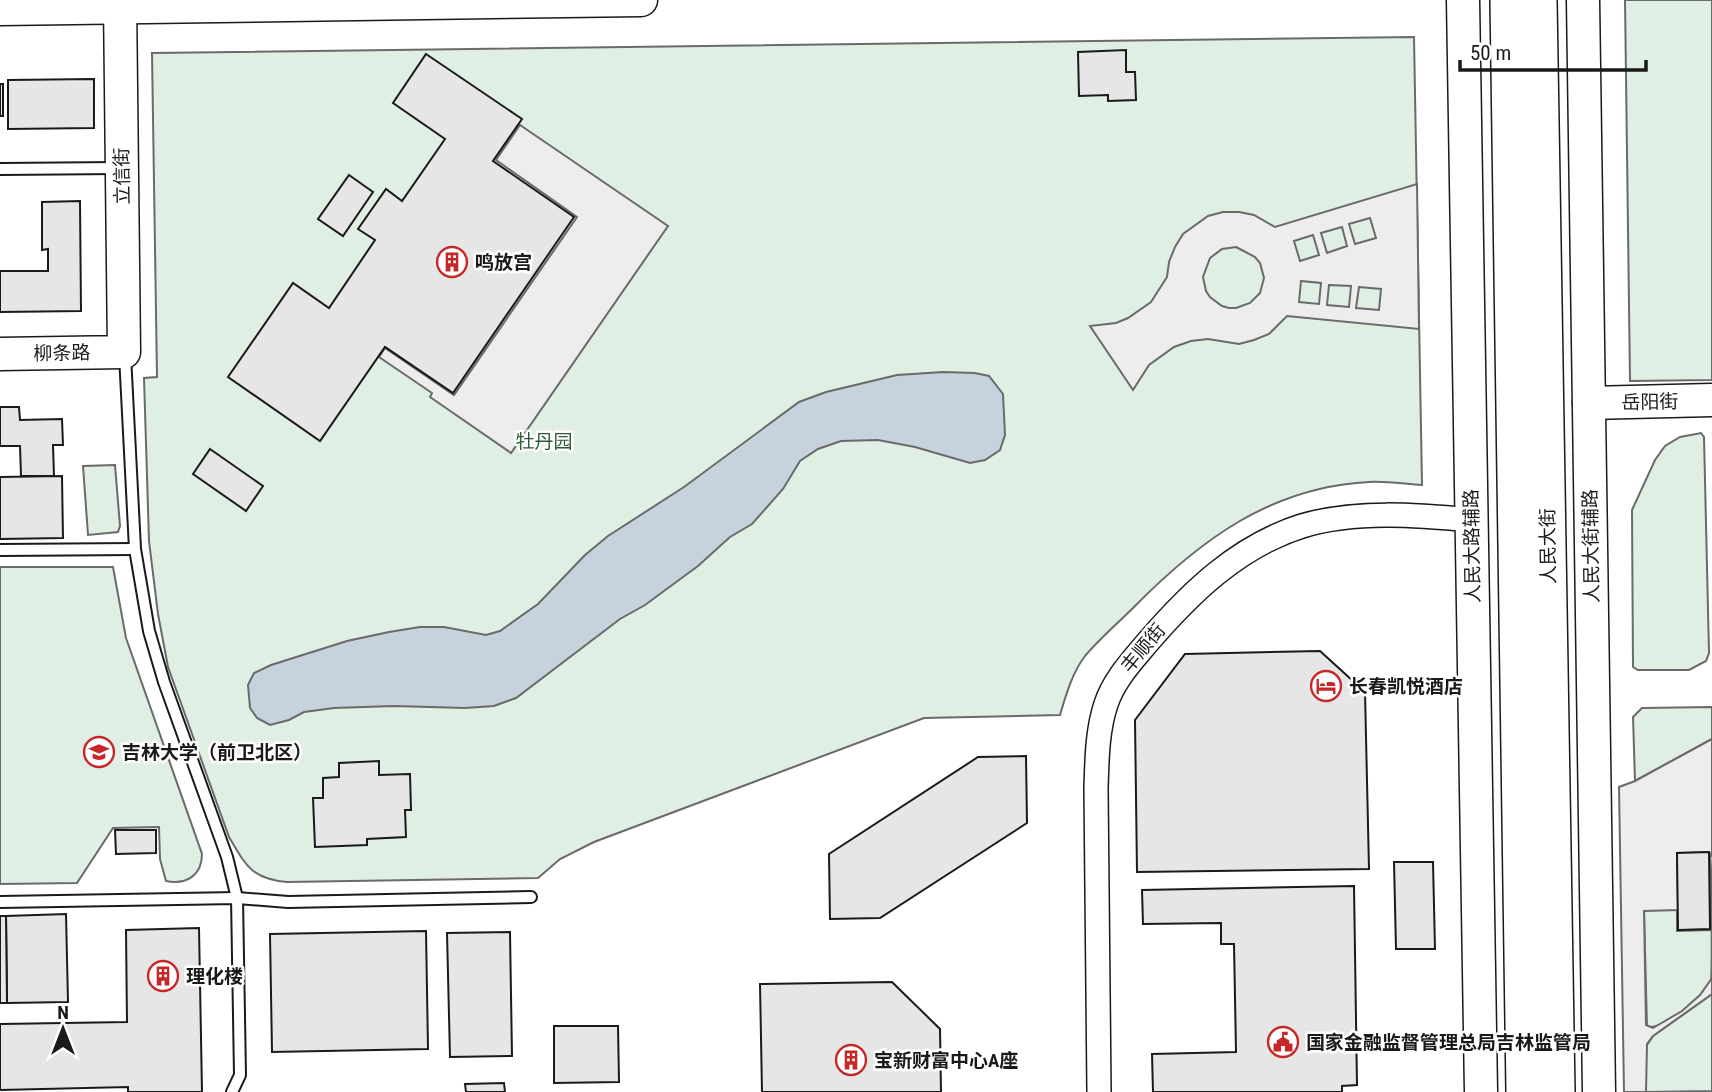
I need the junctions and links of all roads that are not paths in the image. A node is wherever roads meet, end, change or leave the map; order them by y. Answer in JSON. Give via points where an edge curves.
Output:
{"nodes":[{"id":1,"x":641,"y":0,"type":"edge"},
{"id":2,"x":1463,"y":0,"type":"edge"},
{"id":3,"x":1508,"y":0,"type":"edge"},
{"id":4,"x":1539,"y":0,"type":"edge"},
{"id":5,"x":1583,"y":0,"type":"edge"},
{"id":6,"x":525,"y":1,"type":"edge"},
{"id":7,"x":120,"y":4,"type":"edge"},
{"id":8,"x":0,"y":9,"type":"edge"},
{"id":9,"x":122,"y":168,"type":"junction"},
{"id":10,"x":0,"y":169,"type":"edge"},
{"id":11,"x":124,"y":352,"type":"junction"},
{"id":12,"x":0,"y":354,"type":"edge"},
{"id":13,"x":1712,"y":400,"type":"edge"},
{"id":14,"x":1589,"y":403,"type":"junction"},
{"id":15,"x":1471,"y":520,"type":"junction"},
{"id":16,"x":135,"y":549,"type":"junction"},
{"id":17,"x":0,"y":550,"type":"edge"},
{"id":18,"x":531,"y":897,"type":"dead end"},
{"id":19,"x":237,"y":898,"type":"junction"},
{"id":20,"x":0,"y":902,"type":"edge"},
{"id":21,"x":232,"y":1092,"type":"edge"},
{"id":22,"x":1099,"y":1092,"type":"edge"},
{"id":23,"x":1481,"y":1092,"type":"edge"},
{"id":24,"x":1524,"y":1092,"type":"edge"},
{"id":25,"x":1557,"y":1092,"type":"edge"},
{"id":26,"x":1599,"y":1092,"type":"edge"}],
"edges":[{"from":1,"to":6,"type":"main road"},
{"from":2,"to":15,"type":"main road","name":"人民大路辅路"},
{"from":3,"to":24,"type":"main road","name":"人民大街"},
{"from":4,"to":25,"type":"main road","name":"人民大街"},
{"from":5,"to":14,"type":"main road","name":"人民大街辅路"},
{"from":6,"to":7,"type":"main road"},
{"from":7,"to":8,"type":"main road"},
{"from":7,"to":9,"type":"main road","name":"立信街"},
{"from":9,"to":10,"type":"lane"},
{"from":9,"to":11,"type":"main road","name":"立信街"},
{"from":11,"to":12,"type":"main road","name":"柳条路"},
{"from":11,"to":16,"type":"lane"},
{"from":13,"to":14,"type":"main road","name":"岳阳街"},
{"from":14,"to":26,"type":"main road","name":"人民大街辅路"},
{"from":15,"to":22,"type":"street","name":"丰顺街","via":[[1340,519],[1265,540],[1182,602],[1120,674],[1106,704],[1096,788]]},
{"from":15,"to":23,"type":"main road","name":"人民大路辅路"},
{"from":16,"to":17,"type":"lane"},
{"from":16,"to":19,"type":"lane","via":[[149,631]]},
{"from":18,"to":19,"type":"lane","via":[[288,902]]},
{"from":19,"to":20,"type":"lane"},
{"from":19,"to":21,"type":"lane","via":[[240,1075]]}]}
